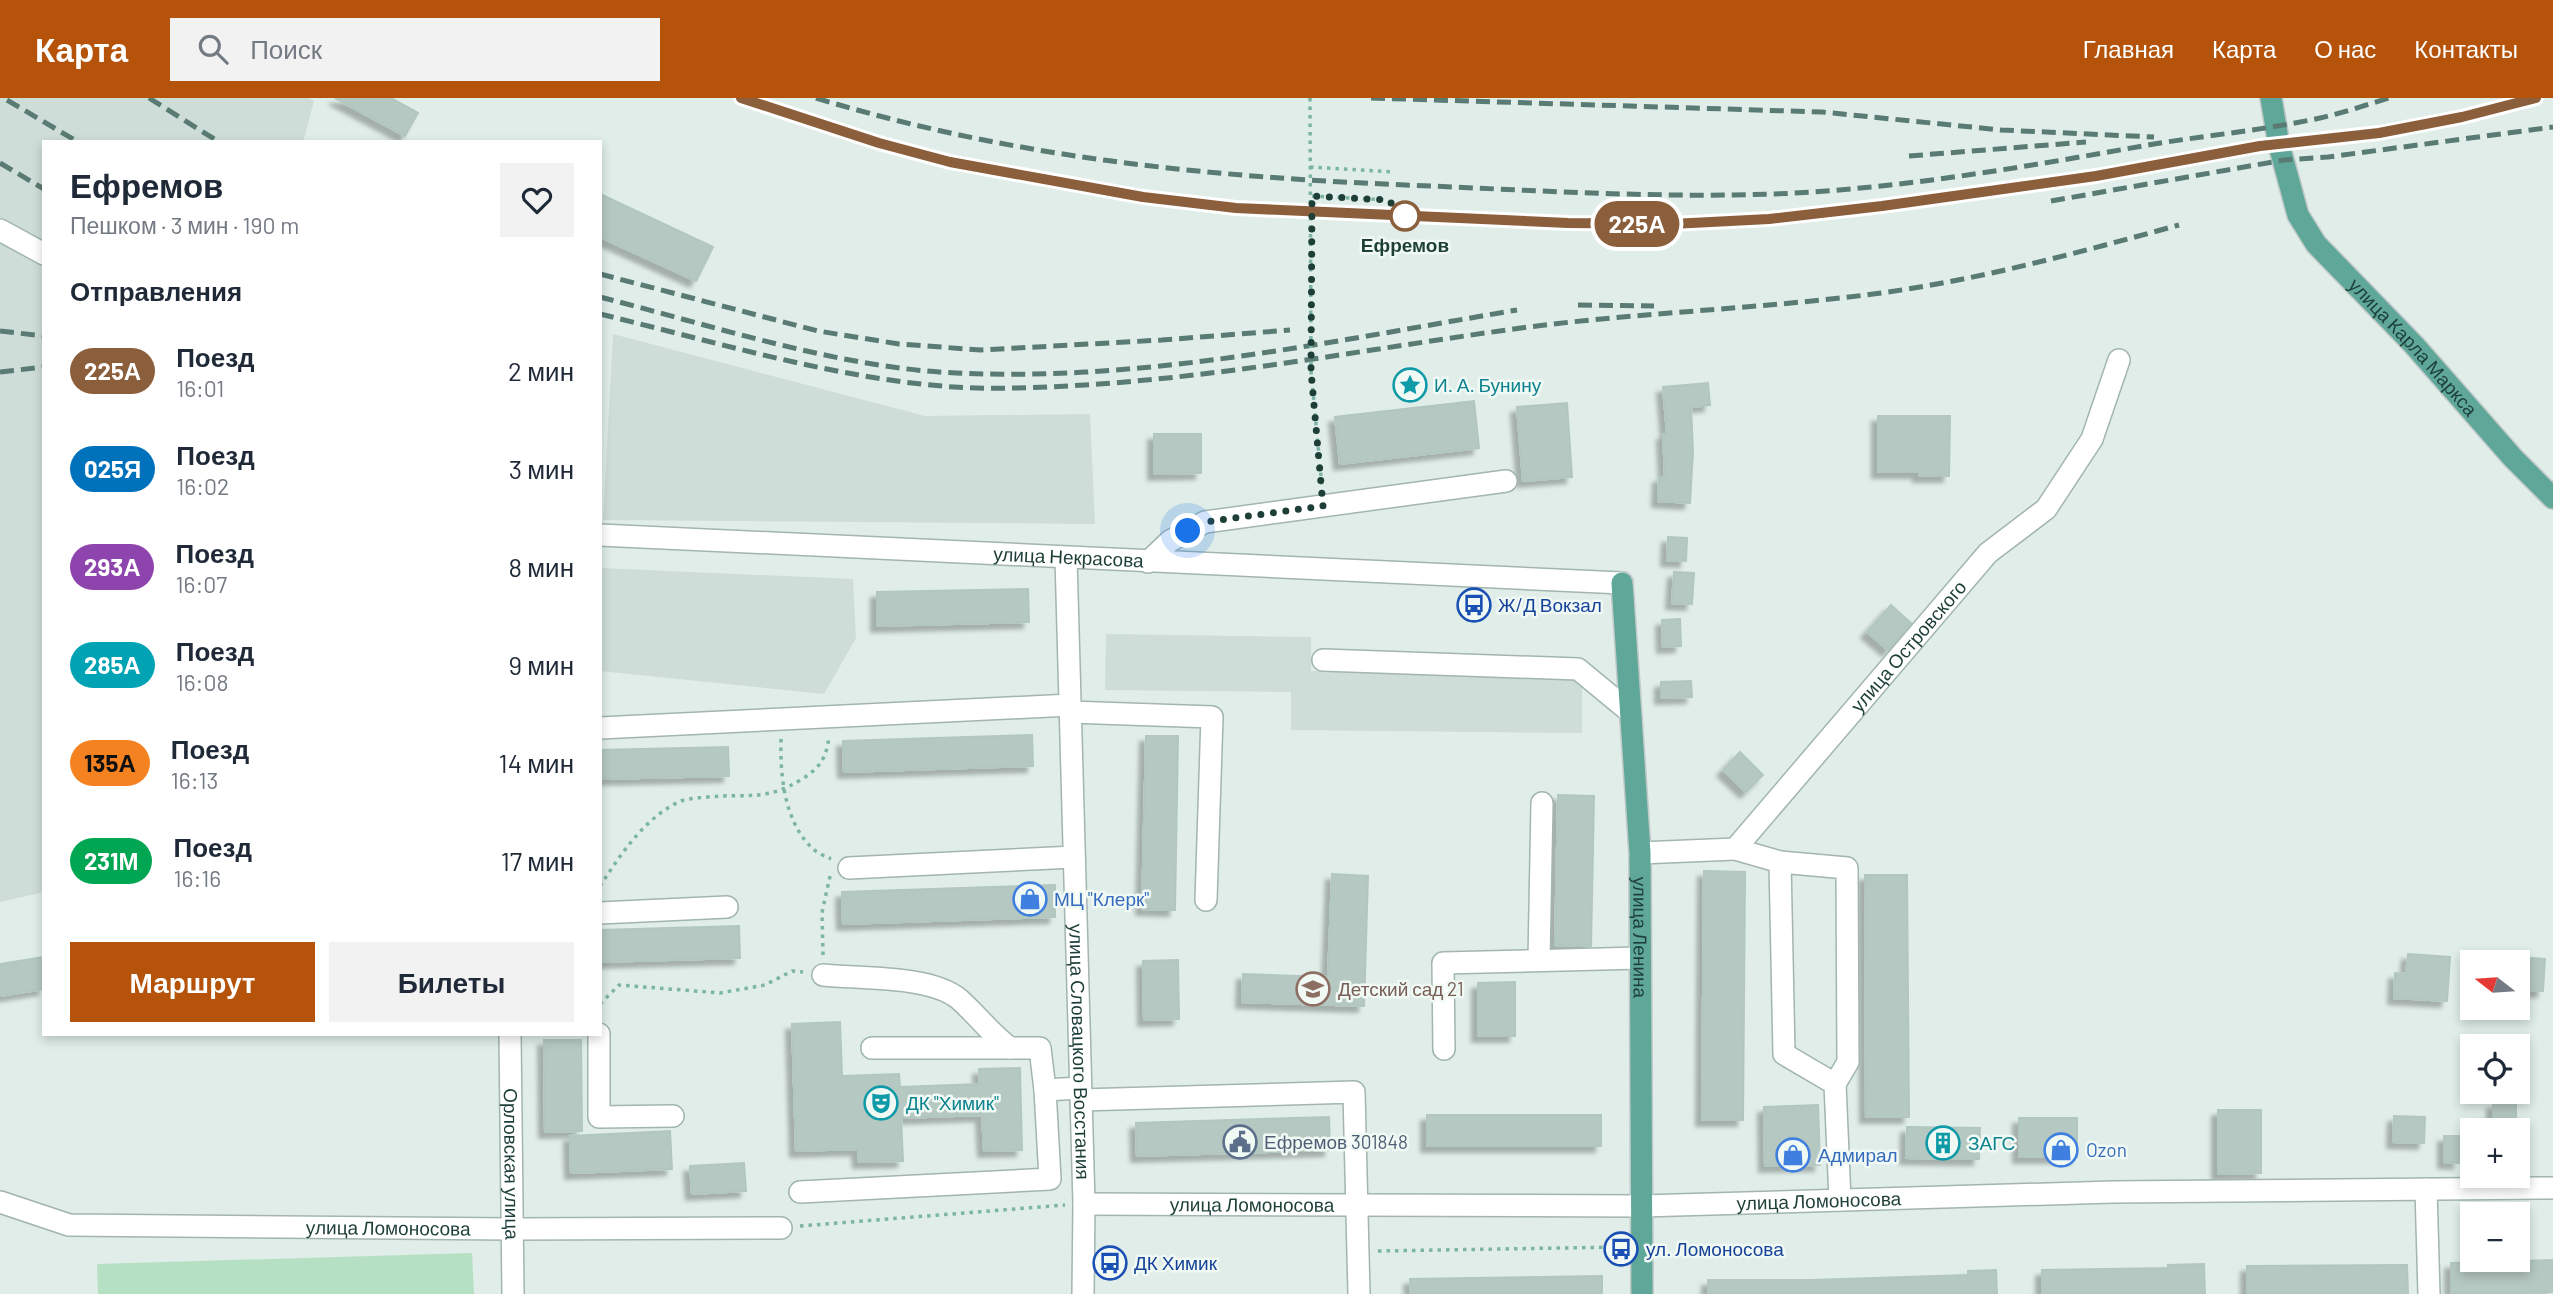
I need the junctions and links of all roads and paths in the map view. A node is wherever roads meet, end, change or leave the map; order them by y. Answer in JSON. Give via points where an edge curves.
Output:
{"nodes":[{"id":1,"x":1310,"y":98,"type":"edge"},
{"id":2,"x":2271,"y":98,"type":"edge"},
{"id":3,"x":1310,"y":167,"type":"junction"},
{"id":4,"x":1394,"y":172,"type":"dead end"},
{"id":5,"x":1312,"y":196,"type":"junction"},
{"id":6,"x":1388,"y":200,"type":"dead end"},
{"id":7,"x":0,"y":230,"type":"edge"},
{"id":8,"x":42,"y":253,"type":"edge"},
{"id":9,"x":2119,"y":360,"type":"dead end"},
{"id":10,"x":1506,"y":481,"type":"dead end"},
{"id":11,"x":2553,"y":498,"type":"edge"},
{"id":12,"x":1323,"y":506,"type":"junction"},
{"id":13,"x":602,"y":535,"type":"edge"},
{"id":14,"x":1066,"y":558,"type":"junction"},
{"id":15,"x":1148,"y":562,"type":"junction"},
{"id":16,"x":1622,"y":583,"type":"joint"},
{"id":17,"x":1323,"y":660,"type":"dead end"},
{"id":18,"x":1070,"y":708,"type":"junction"},
{"id":19,"x":1630,"y":712,"type":"junction"},
{"id":20,"x":831,"y":717,"type":"junction"},
{"id":21,"x":783,"y":719,"type":"junction"},
{"id":22,"x":602,"y":728,"type":"edge"},
{"id":23,"x":784,"y":791,"type":"junction"},
{"id":24,"x":1542,"y":803,"type":"dead end"},
{"id":25,"x":1735,"y":849,"type":"junction"},
{"id":26,"x":1640,"y":853,"type":"junction"},
{"id":27,"x":1074,"y":857,"type":"junction"},
{"id":28,"x":1780,"y":862,"type":"junction"},
{"id":29,"x":849,"y":868,"type":"dead end"},
{"id":30,"x":602,"y":883,"type":"edge"},
{"id":31,"x":1206,"y":900,"type":"dead end"},
{"id":32,"x":727,"y":907,"type":"dead end"},
{"id":33,"x":602,"y":913,"type":"edge"},
{"id":34,"x":1640,"y":958,"type":"junction"},
{"id":35,"x":1539,"y":960,"type":"junction"},
{"id":36,"x":823,"y":975,"type":"junction"},
{"id":37,"x":602,"y":1002,"type":"edge"},
{"id":38,"x":510,"y":1036,"type":"edge"},
{"id":39,"x":599,"y":1036,"type":"edge"},
{"id":40,"x":872,"y":1048,"type":"dead end"},
{"id":41,"x":1010,"y":1048,"type":"junction"},
{"id":42,"x":1444,"y":1049,"type":"dead end"},
{"id":43,"x":1835,"y":1084,"type":"junction"},
{"id":44,"x":1045,"y":1090,"type":"junction"},
{"id":45,"x":1081,"y":1094,"type":"junction"},
{"id":46,"x":673,"y":1116,"type":"dead end"},
{"id":47,"x":2553,"y":1188,"type":"edge"},
{"id":48,"x":2426,"y":1189,"type":"junction"},
{"id":49,"x":800,"y":1192,"type":"dead end"},
{"id":50,"x":1840,"y":1200,"type":"junction"},
{"id":51,"x":0,"y":1202,"type":"edge"},
{"id":52,"x":1084,"y":1204,"type":"junction"},
{"id":53,"x":1357,"y":1205,"type":"junction"},
{"id":54,"x":1642,"y":1206,"type":"junction"},
{"id":55,"x":781,"y":1228,"type":"joint"},
{"id":56,"x":513,"y":1229,"type":"junction"},
{"id":57,"x":1642,"y":1246,"type":"junction"},
{"id":58,"x":1358,"y":1251,"type":"junction"},
{"id":59,"x":513,"y":1294,"type":"edge"},
{"id":60,"x":1083,"y":1294,"type":"edge"},
{"id":61,"x":1359,"y":1294,"type":"edge"},
{"id":62,"x":1642,"y":1294,"type":"edge"},
{"id":63,"x":2429,"y":1294,"type":"edge"}],
"edges":[{"from":1,"to":3,"type":"path","bridge":true},
{"from":2,"to":11,"type":"main road","name":"улица Карла Маркса","via":[[2289,186],[2298,215],[2316,244]]},
{"from":3,"to":4,"type":"path"},
{"from":3,"to":5,"type":"path","bridge":true},
{"from":5,"to":6,"type":"path"},
{"from":5,"to":12,"type":"path","bridge":true,"via":[[1311,371]]},
{"from":7,"to":8,"type":"street"},
{"from":9,"to":25,"type":"street","name":"улица Островского","via":[[2092,439],[2046,509],[1988,553]]},
{"from":10,"to":12,"type":"street"},
{"from":12,"to":15,"type":"street","via":[[1205,522],[1170,541]]},
{"from":13,"to":14,"type":"street","name":"улица Некрасова"},
{"from":14,"to":15,"type":"street","name":"улица Некрасова"},
{"from":14,"to":18,"type":"street","name":"улица Словацкого Восстания"},
{"from":15,"to":16,"type":"street","name":"улица Некрасова"},
{"from":16,"to":19,"type":"main road","name":"улица Ленина"},
{"from":17,"to":19,"type":"street","via":[[1578,669]]},
{"from":18,"to":20,"type":"street"},
{"from":18,"to":27,"type":"street","name":"улица Словацкого Восстания"},
{"from":18,"to":31,"type":"street","via":[[1212,717]]},
{"from":19,"to":26,"type":"main road","name":"улица Ленина"},
{"from":20,"to":21,"type":"street"},
{"from":20,"to":23,"type":"path","via":[[827,754],[812,773]]},
{"from":21,"to":22,"type":"street"},
{"from":21,"to":23,"type":"path"},
{"from":23,"to":30,"type":"path","via":[[684,800],[654,817]]},
{"from":23,"to":36,"type":"path","via":[[797,828],[813,849],[832,860],[822,913]]},
{"from":24,"to":35,"type":"street"},
{"from":25,"to":26,"type":"street"},
{"from":25,"to":28,"type":"street"},
{"from":26,"to":34,"type":"main road","name":"улица Ленина"},
{"from":27,"to":29,"type":"street"},
{"from":27,"to":45,"type":"street","name":"улица Словацкого Восстания"},
{"from":28,"to":43,"type":"street","via":[[1784,1054]]},
{"from":28,"to":43,"type":"street","via":[[1847,868],[1848,1062]]},
{"from":32,"to":33,"type":"street"},
{"from":34,"to":35,"type":"street"},
{"from":34,"to":54,"type":"main road","name":"улица Ленина"},
{"from":35,"to":42,"type":"street","via":[[1443,963]]},
{"from":36,"to":37,"type":"path","via":[[792,971],[765,985],[720,993],[619,985]]},
{"from":36,"to":41,"type":"street","via":[[894,979],[933,987],[957,998]]},
{"from":38,"to":56,"type":"street","name":"Орловская улица"},
{"from":39,"to":46,"type":"street","via":[[599,1117]]},
{"from":40,"to":41,"type":"street"},
{"from":41,"to":44,"type":"street","via":[[1040,1048]]},
{"from":43,"to":50,"type":"street"},
{"from":44,"to":45,"type":"street"},
{"from":44,"to":49,"type":"street","via":[[1050,1179]]},
{"from":45,"to":52,"type":"street","name":"улица Словацкого Восстания"},
{"from":45,"to":53,"type":"street","via":[[1354,1092]]},
{"from":47,"to":48,"type":"street","name":"улица Ломоносова"},
{"from":48,"to":50,"type":"street","name":"улица Ломоносова"},
{"from":48,"to":63,"type":"street"},
{"from":50,"to":54,"type":"street","name":"улица Ломоносова"},
{"from":51,"to":56,"type":"street","name":"улица Ломоносова","via":[[69,1225]]},
{"from":52,"to":53,"type":"street","name":"улица Ломоносова"},
{"from":52,"to":55,"type":"path"},
{"from":52,"to":60,"type":"street","name":"улица Словацкого Восстания"},
{"from":53,"to":54,"type":"street","name":"улица Ломоносова"},
{"from":53,"to":58,"type":"street"},
{"from":54,"to":57,"type":"main road","name":"улица Ленина"},
{"from":55,"to":56,"type":"street","name":"улица Ломоносова"},
{"from":56,"to":59,"type":"street","name":"Орловская улица"},
{"from":57,"to":58,"type":"path"},
{"from":57,"to":62,"type":"main road","name":"улица Ленина"},
{"from":58,"to":61,"type":"street"}]}
